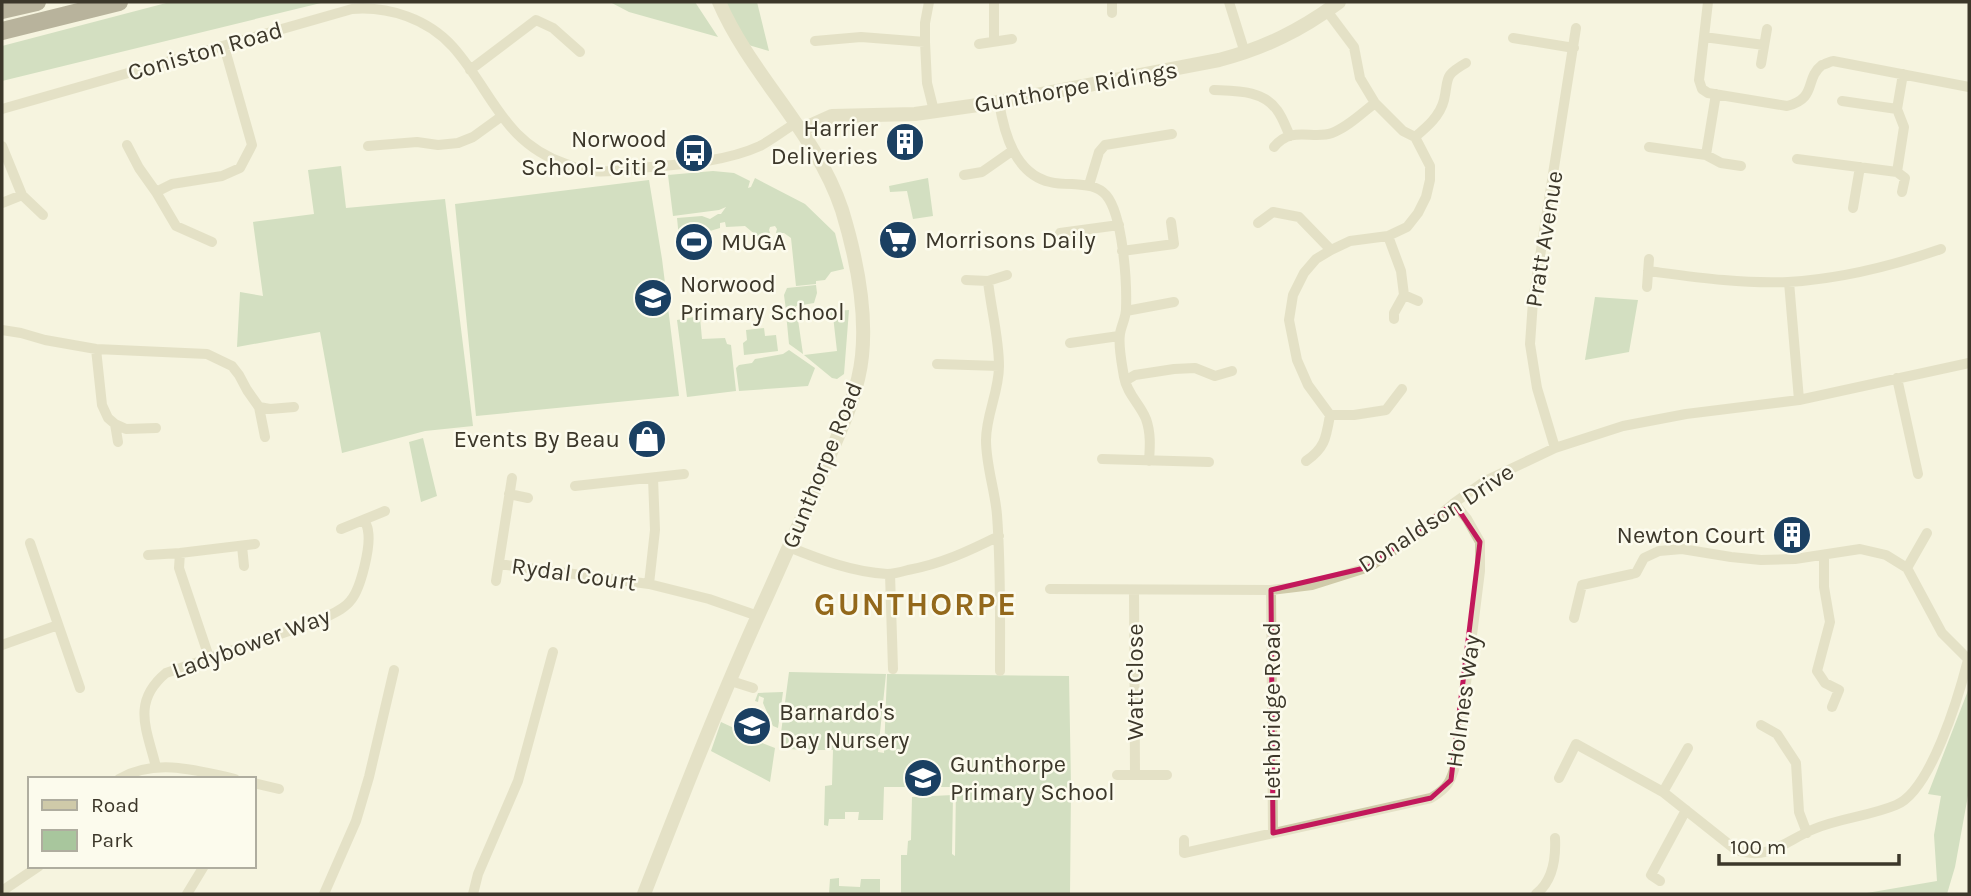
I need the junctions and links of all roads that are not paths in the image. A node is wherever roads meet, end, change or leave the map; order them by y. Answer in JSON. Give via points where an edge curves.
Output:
{"nodes":[{"id":1,"x":37,"y":2,"type":"edge"},
{"id":2,"x":119,"y":2,"type":"edge"},
{"id":3,"x":719,"y":2,"type":"edge"},
{"id":4,"x":929,"y":2,"type":"edge"},
{"id":5,"x":994,"y":2,"type":"edge"},
{"id":6,"x":1229,"y":2,"type":"edge"},
{"id":7,"x":1339,"y":2,"type":"edge"},
{"id":8,"x":1709,"y":2,"type":"edge"},
{"id":9,"x":2,"y":10,"type":"edge"},
{"id":10,"x":1326,"y":11,"type":"junction"},
{"id":11,"x":1576,"y":28,"type":"dead end"},
{"id":12,"x":1767,"y":29,"type":"dead end"},
{"id":13,"x":2,"y":31,"type":"edge"},
{"id":14,"x":1704,"y":37,"type":"junction"},
{"id":15,"x":1513,"y":38,"type":"dead end"},
{"id":16,"x":1012,"y":39,"type":"dead end"},
{"id":17,"x":815,"y":41,"type":"dead end"},
{"id":18,"x":925,"y":42,"type":"junction"},
{"id":19,"x":994,"y":42,"type":"junction"},
{"id":20,"x":979,"y":44,"type":"dead end"},
{"id":21,"x":1764,"y":45,"type":"junction"},
{"id":22,"x":224,"y":46,"type":"junction"},
{"id":23,"x":1574,"y":48,"type":"junction"},
{"id":24,"x":580,"y":52,"type":"dead end"},
{"id":25,"x":1245,"y":53,"type":"junction"},
{"id":26,"x":1465,"y":63,"type":"dead end"},
{"id":27,"x":1761,"y":64,"type":"dead end"},
{"id":28,"x":1689,"y":66,"type":"dead end"},
{"id":29,"x":1701,"y":67,"type":"junction"},
{"id":30,"x":470,"y":70,"type":"junction"},
{"id":31,"x":1903,"y":74,"type":"junction"},
{"id":32,"x":1969,"y":87,"type":"edge"},
{"id":33,"x":1214,"y":90,"type":"dead end"},
{"id":34,"x":1716,"y":94,"type":"junction"},
{"id":35,"x":1842,"y":101,"type":"dead end"},
{"id":36,"x":999,"y":102,"type":"junction"},
{"id":37,"x":1375,"y":103,"type":"junction"},
{"id":38,"x":2,"y":109,"type":"edge"},
{"id":39,"x":1897,"y":109,"type":"junction"},
{"id":40,"x":934,"y":111,"type":"junction"},
{"id":41,"x":502,"y":116,"type":"junction"},
{"id":42,"x":799,"y":127,"type":"junction"},
{"id":43,"x":1172,"y":134,"type":"dead end"},
{"id":44,"x":1290,"y":136,"type":"junction"},
{"id":45,"x":1415,"y":137,"type":"junction"},
{"id":46,"x":127,"y":145,"type":"dead end"},
{"id":47,"x":2,"y":146,"type":"edge"},
{"id":48,"x":368,"y":146,"type":"dead end"},
{"id":49,"x":1274,"y":147,"type":"dead end"},
{"id":50,"x":1649,"y":147,"type":"dead end"},
{"id":51,"x":1012,"y":151,"type":"junction"},
{"id":52,"x":1706,"y":155,"type":"junction"},
{"id":53,"x":1797,"y":159,"type":"dead end"},
{"id":54,"x":1741,"y":166,"type":"dead end"},
{"id":55,"x":1860,"y":167,"type":"junction"},
{"id":56,"x":1897,"y":172,"type":"junction"},
{"id":57,"x":964,"y":175,"type":"dead end"},
{"id":58,"x":1089,"y":185,"type":"junction"},
{"id":59,"x":156,"y":192,"type":"junction"},
{"id":60,"x":1902,"y":192,"type":"dead end"},
{"id":61,"x":22,"y":195,"type":"junction"},
{"id":62,"x":2,"y":203,"type":"edge"},
{"id":63,"x":1853,"y":208,"type":"dead end"},
{"id":64,"x":43,"y":215,"type":"dead end"},
{"id":65,"x":1171,"y":222,"type":"dead end"},
{"id":66,"x":1258,"y":223,"type":"dead end"},
{"id":67,"x":1119,"y":225,"type":"junction"},
{"id":68,"x":1060,"y":233,"type":"dead end"},
{"id":69,"x":1388,"y":236,"type":"junction"},
{"id":70,"x":212,"y":242,"type":"dead end"},
{"id":71,"x":1941,"y":249,"type":"dead end"},
{"id":72,"x":1331,"y":250,"type":"junction"},
{"id":73,"x":1122,"y":251,"type":"junction"},
{"id":74,"x":1649,"y":259,"type":"dead end"},
{"id":75,"x":1648,"y":271,"type":"junction"},
{"id":76,"x":1007,"y":275,"type":"dead end"},
{"id":77,"x":966,"y":280,"type":"dead end"},
{"id":78,"x":988,"y":281,"type":"junction"},
{"id":79,"x":1789,"y":282,"type":"junction"},
{"id":80,"x":1647,"y":287,"type":"dead end"},
{"id":81,"x":1404,"y":295,"type":"junction"},
{"id":82,"x":1418,"y":301,"type":"dead end"},
{"id":83,"x":1174,"y":302,"type":"dead end"},
{"id":84,"x":1126,"y":311,"type":"junction"},
{"id":85,"x":1394,"y":319,"type":"dead end"},
{"id":86,"x":2,"y":330,"type":"edge"},
{"id":87,"x":1119,"y":336,"type":"junction"},
{"id":88,"x":1070,"y":343,"type":"dead end"},
{"id":89,"x":96,"y":349,"type":"junction"},
{"id":90,"x":1969,"y":363,"type":"edge"},
{"id":91,"x":937,"y":364,"type":"dead end"},
{"id":92,"x":999,"y":366,"type":"junction"},
{"id":93,"x":1232,"y":371,"type":"dead end"},
{"id":94,"x":1897,"y":378,"type":"junction"},
{"id":95,"x":1125,"y":381,"type":"junction"},
{"id":96,"x":1402,"y":389,"type":"dead end"},
{"id":97,"x":1799,"y":400,"type":"junction"},
{"id":98,"x":258,"y":407,"type":"junction"},
{"id":99,"x":294,"y":407,"type":"dead end"},
{"id":100,"x":1330,"y":415,"type":"junction"},
{"id":101,"x":115,"y":424,"type":"junction"},
{"id":102,"x":156,"y":428,"type":"dead end"},
{"id":103,"x":265,"y":437,"type":"dead end"},
{"id":104,"x":118,"y":442,"type":"dead end"},
{"id":105,"x":1555,"y":448,"type":"junction"},
{"id":106,"x":1102,"y":459,"type":"dead end"},
{"id":107,"x":1149,"y":461,"type":"junction"},
{"id":108,"x":1306,"y":461,"type":"dead end"},
{"id":109,"x":1209,"y":462,"type":"dead end"},
{"id":110,"x":684,"y":474,"type":"dead end"},
{"id":111,"x":1918,"y":474,"type":"dead end"},
{"id":112,"x":512,"y":478,"type":"dead end"},
{"id":113,"x":653,"y":478,"type":"junction"},
{"id":114,"x":575,"y":486,"type":"dead end"},
{"id":115,"x":509,"y":495,"type":"junction"},
{"id":116,"x":528,"y":498,"type":"dead end"},
{"id":117,"x":1454,"y":503,"type":"junction"},
{"id":118,"x":385,"y":511,"type":"dead end"},
{"id":119,"x":365,"y":520,"type":"junction"},
{"id":120,"x":341,"y":530,"type":"dead end"},
{"id":121,"x":1927,"y":533,"type":"dead end"},
{"id":122,"x":999,"y":537,"type":"junction"},
{"id":123,"x":30,"y":543,"type":"dead end"},
{"id":124,"x":255,"y":544,"type":"dead end"},
{"id":125,"x":242,"y":546,"type":"junction"},
{"id":126,"x":789,"y":547,"type":"junction"},
{"id":127,"x":180,"y":554,"type":"junction"},
{"id":128,"x":148,"y":555,"type":"dead end"},
{"id":129,"x":1824,"y":555,"type":"junction"},
{"id":130,"x":499,"y":564,"type":"junction"},
{"id":131,"x":244,"y":566,"type":"dead end"},
{"id":132,"x":1907,"y":568,"type":"junction"},
{"id":133,"x":890,"y":574,"type":"junction"},
{"id":134,"x":496,"y":581,"type":"dead end"},
{"id":135,"x":649,"y":584,"type":"junction"},
{"id":136,"x":1050,"y":589,"type":"dead end"},
{"id":137,"x":1134,"y":590,"type":"junction"},
{"id":138,"x":1272,"y":590,"type":"junction"},
{"id":139,"x":758,"y":616,"type":"junction"},
{"id":140,"x":1574,"y":618,"type":"dead end"},
{"id":141,"x":58,"y":625,"type":"junction"},
{"id":142,"x":2,"y":645,"type":"edge"},
{"id":143,"x":553,"y":652,"type":"dead end"},
{"id":144,"x":209,"y":657,"type":"junction"},
{"id":145,"x":1969,"y":660,"type":"edge"},
{"id":146,"x":893,"y":669,"type":"dead end"},
{"id":147,"x":394,"y":670,"type":"dead end"},
{"id":148,"x":1000,"y":671,"type":"dead end"},
{"id":149,"x":1949,"y":678,"type":"dead end"},
{"id":150,"x":731,"y":681,"type":"junction"},
{"id":151,"x":1962,"y":683,"type":"junction"},
{"id":152,"x":80,"y":688,"type":"dead end"},
{"id":153,"x":754,"y":688,"type":"dead end"},
{"id":154,"x":1832,"y":707,"type":"dead end"},
{"id":155,"x":1761,"y":724,"type":"dead end"},
{"id":156,"x":1688,"y":748,"type":"dead end"},
{"id":157,"x":156,"y":767,"type":"junction"},
{"id":158,"x":1117,"y":775,"type":"dead end"},
{"id":159,"x":1135,"y":775,"type":"junction"},
{"id":160,"x":1167,"y":775,"type":"dead end"},
{"id":161,"x":122,"y":777,"type":"edge"},
{"id":162,"x":226,"y":777,"type":"edge"},
{"id":163,"x":1559,"y":778,"type":"dead end"},
{"id":164,"x":256,"y":783,"type":"edge"},
{"id":165,"x":279,"y":789,"type":"dead end"},
{"id":166,"x":1663,"y":792,"type":"junction"},
{"id":167,"x":1686,"y":810,"type":"junction"},
{"id":168,"x":1798,"y":812,"type":"junction"},
{"id":169,"x":1786,"y":815,"type":"dead end"},
{"id":170,"x":1273,"y":833,"type":"junction"},
{"id":171,"x":1807,"y":833,"type":"junction"},
{"id":172,"x":1555,"y":838,"type":"dead end"},
{"id":173,"x":1184,"y":840,"type":"dead end"},
{"id":174,"x":36,"y":868,"type":"edge"},
{"id":175,"x":203,"y":868,"type":"edge"},
{"id":176,"x":1660,"y":881,"type":"dead end"},
{"id":177,"x":2,"y":891,"type":"edge"},
{"id":178,"x":187,"y":894,"type":"edge"},
{"id":179,"x":324,"y":894,"type":"edge"},
{"id":180,"x":473,"y":894,"type":"edge"},
{"id":181,"x":643,"y":894,"type":"edge"},
{"id":182,"x":1536,"y":894,"type":"edge"}],
"edges":[{"from":1,"to":9,"type":"highway"},
{"from":2,"to":13,"type":"highway"},
{"from":3,"to":42,"type":"street","name":"Gunthorpe Road","via":[[741,47]]},
{"from":4,"to":18,"type":"street"},
{"from":5,"to":19,"type":"street"},
{"from":6,"to":25,"type":"street"},
{"from":7,"to":10,"type":"street","name":"Gunthorpe Ridings"},
{"from":8,"to":14,"type":"street"},
{"from":10,"to":25,"type":"street","name":"Gunthorpe Ridings","via":[[1292,33]]},
{"from":10,"to":37,"type":"street","via":[[1354,47],[1360,78]]},
{"from":11,"to":23,"type":"street","name":"Pratt Avenue"},
{"from":12,"to":21,"type":"street"},
{"from":14,"to":21,"type":"street"},
{"from":14,"to":29,"type":"street"},
{"from":15,"to":23,"type":"street"},
{"from":16,"to":19,"type":"street"},
{"from":17,"to":18,"type":"street","via":[[860,37]]},
{"from":18,"to":40,"type":"street"},
{"from":19,"to":20,"type":"street"},
{"from":21,"to":27,"type":"street"},
{"from":22,"to":30,"type":"street","name":"Coniston Road","via":[[369,8],[427,25],[453,47]]},
{"from":22,"to":38,"type":"street","name":"Coniston Road"},
{"from":22,"to":59,"type":"street","via":[[252,145],[240,168]]},
{"from":23,"to":105,"type":"street","name":"Pratt Avenue","via":[[1530,344],[1536,388]]},
{"from":24,"to":30,"type":"street","via":[[553,28],[536,20]]},
{"from":25,"to":36,"type":"street","name":"Gunthorpe Ridings"},
{"from":26,"to":45,"type":"street","via":[[1452,71],[1438,114]]},
{"from":28,"to":29,"type":"street"},
{"from":29,"to":34,"type":"street","via":[[1702,89]]},
{"from":30,"to":41,"type":"street","name":"Coniston Road"},
{"from":31,"to":32,"type":"street"},
{"from":31,"to":34,"type":"street","via":[[1833,61],[1822,65],[1799,103],[1787,106]]},
{"from":31,"to":39,"type":"street"},
{"from":33,"to":44,"type":"street","via":[[1248,92],[1265,99],[1276,108]]},
{"from":34,"to":52,"type":"street"},
{"from":35,"to":39,"type":"street"},
{"from":36,"to":40,"type":"street","name":"Gunthorpe Ridings"},
{"from":36,"to":51,"type":"street"},
{"from":37,"to":44,"type":"street","via":[[1331,133]]},
{"from":37,"to":45,"type":"street"},
{"from":39,"to":56,"type":"street","via":[[1904,127]]},
{"from":40,"to":42,"type":"street","name":"Gunthorpe Ridings","via":[[832,116]]},
{"from":41,"to":42,"type":"street","name":"Coniston Road","via":[[532,148],[591,171],[733,155]]},
{"from":41,"to":48,"type":"street","via":[[458,143]]},
{"from":42,"to":126,"type":"street","name":"Gunthorpe Road","via":[[842,210],[857,270],[864,331],[856,388]]},
{"from":43,"to":58,"type":"street","via":[[1105,145]]},
{"from":44,"to":49,"type":"street"},
{"from":45,"to":69,"type":"street","via":[[1430,166],[1426,197],[1407,227]]},
{"from":46,"to":59,"type":"street"},
{"from":47,"to":61,"type":"street"},
{"from":50,"to":52,"type":"street"},
{"from":51,"to":57,"type":"street","via":[[982,172]]},
{"from":51,"to":58,"type":"street","via":[[1034,175],[1048,182]]},
{"from":52,"to":54,"type":"street"},
{"from":53,"to":55,"type":"street"},
{"from":55,"to":56,"type":"street"},
{"from":55,"to":63,"type":"street"},
{"from":56,"to":60,"type":"street","via":[[1905,177]]},
{"from":58,"to":67,"type":"street","via":[[1105,193]]},
{"from":59,"to":70,"type":"street","via":[[176,226]]},
{"from":61,"to":62,"type":"street"},
{"from":61,"to":64,"type":"street"},
{"from":65,"to":73,"type":"street","via":[[1174,244]]},
{"from":66,"to":72,"type":"street","via":[[1273,212],[1299,217]]},
{"from":67,"to":68,"type":"street"},
{"from":67,"to":73,"type":"street"},
{"from":69,"to":72,"type":"street","via":[[1350,241]]},
{"from":69,"to":81,"type":"street"},
{"from":71,"to":79,"type":"street","via":[[1916,251],[1881,267]]},
{"from":72,"to":100,"type":"street","via":[[1304,273],[1293,295],[1289,320],[1297,360]]},
{"from":73,"to":84,"type":"street"},
{"from":74,"to":75,"type":"street"},
{"from":75,"to":79,"type":"street"},
{"from":75,"to":80,"type":"street"},
{"from":76,"to":78,"type":"street"},
{"from":77,"to":78,"type":"street"},
{"from":78,"to":92,"type":"street"},
{"from":79,"to":97,"type":"street"},
{"from":81,"to":82,"type":"street"},
{"from":81,"to":85,"type":"street"},
{"from":83,"to":84,"type":"street"},
{"from":84,"to":87,"type":"street"},
{"from":86,"to":89,"type":"street"},
{"from":87,"to":88,"type":"street"},
{"from":87,"to":95,"type":"street"},
{"from":89,"to":98,"type":"street","via":[[207,354],[232,366]]},
{"from":89,"to":101,"type":"street","via":[[102,405]]},
{"from":90,"to":94,"type":"street","name":"Donaldson Drive"},
{"from":91,"to":92,"type":"street"},
{"from":92,"to":122,"type":"street","via":[[987,429],[988,470]]},
{"from":93,"to":95,"type":"street","via":[[1216,376],[1185,368],[1135,375]]},
{"from":94,"to":97,"type":"street","name":"Donaldson Drive"},
{"from":94,"to":111,"type":"street"},
{"from":95,"to":107,"type":"street","via":[[1145,418]]},
{"from":96,"to":100,"type":"street","via":[[1386,410]]},
{"from":97,"to":105,"type":"street","name":"Donaldson Drive","via":[[1623,426]]},
{"from":98,"to":99,"type":"street"},
{"from":98,"to":103,"type":"street"},
{"from":100,"to":108,"type":"street","via":[[1319,452]]},
{"from":101,"to":102,"type":"street","via":[[126,429]]},
{"from":101,"to":104,"type":"street"},
{"from":105,"to":117,"type":"street","name":"Donaldson Drive","via":[[1485,481]]},
{"from":106,"to":107,"type":"street"},
{"from":107,"to":109,"type":"street"},
{"from":110,"to":113,"type":"street"},
{"from":112,"to":115,"type":"street","name":"Rydal Court"},
{"from":113,"to":114,"type":"street"},
{"from":113,"to":135,"type":"street","name":"Rydal Court","via":[[655,530]]},
{"from":115,"to":116,"type":"street"},
{"from":115,"to":130,"type":"street","name":"Rydal Court"},
{"from":117,"to":138,"type":"street","name":"Donaldson Drive","via":[[1369,567],[1312,585]]},
{"from":117,"to":170,"type":"street","name":"Holmes Way","via":[[1480,542],[1480,571],[1457,763],[1451,780],[1432,798]]},
{"from":118,"to":119,"type":"street"},
{"from":119,"to":120,"type":"street"},
{"from":119,"to":144,"type":"street","name":"Ladybower Way","via":[[368,544],[357,590],[341,610]]},
{"from":121,"to":132,"type":"street"},
{"from":122,"to":133,"type":"street","via":[[957,556]]},
{"from":122,"to":148,"type":"street"},
{"from":123,"to":141,"type":"street"},
{"from":124,"to":125,"type":"street"},
{"from":125,"to":127,"type":"street"},
{"from":125,"to":131,"type":"street"},
{"from":126,"to":133,"type":"street","via":[[830,563]]},
{"from":126,"to":139,"type":"street","name":"Gunthorpe Road"},
{"from":127,"to":128,"type":"street"},
{"from":127,"to":144,"type":"street","via":[[179,568]]},
{"from":129,"to":132,"type":"street","via":[[1860,549],[1886,555]]},
{"from":129,"to":140,"type":"street","via":[[1760,560],[1682,549],[1659,551],[1644,558],[1636,573],[1582,585]]},
{"from":129,"to":154,"type":"street","via":[[1830,622],[1817,671],[1825,683],[1839,690]]},
{"from":130,"to":134,"type":"street","name":"Rydal Court"},
{"from":130,"to":135,"type":"street","name":"Rydal Court"},
{"from":132,"to":145,"type":"street","via":[[1942,633]]},
{"from":133,"to":146,"type":"street"},
{"from":135,"to":139,"type":"street","name":"Rydal Court"},
{"from":136,"to":137,"type":"street","name":"Donaldson Drive"},
{"from":137,"to":138,"type":"street","name":"Donaldson Drive"},
{"from":137,"to":159,"type":"street","name":"Watt Close"},
{"from":138,"to":170,"type":"street","name":"Lethbridge Road"},
{"from":139,"to":150,"type":"street","name":"Gunthorpe Road"},
{"from":141,"to":142,"type":"street"},
{"from":141,"to":152,"type":"street"},
{"from":143,"to":180,"type":"street","via":[[518,781]]},
{"from":144,"to":157,"type":"street","name":"Ladybower Way","via":[[166,673],[148,692],[144,713]]},
{"from":145,"to":151,"type":"street"},
{"from":147,"to":179,"type":"street","via":[[356,821]]},
{"from":149,"to":151,"type":"street"},
{"from":150,"to":153,"type":"street"},
{"from":150,"to":181,"type":"street","name":"Gunthorpe Road"},
{"from":151,"to":171,"type":"street","via":[[1917,789],[1899,805]]},
{"from":155,"to":168,"type":"street","via":[[1777,734],[1796,763]]},
{"from":156,"to":166,"type":"street"},
{"from":157,"to":161,"type":"street"},
{"from":157,"to":162,"type":"street"},
{"from":158,"to":159,"type":"street","name":"Watt Close"},
{"from":159,"to":160,"type":"street","name":"Watt Close"},
{"from":163,"to":166,"type":"street","via":[[1576,744]]},
{"from":164,"to":165,"type":"street"},
{"from":166,"to":167,"type":"street"},
{"from":167,"to":171,"type":"street","via":[[1736,850],[1748,854],[1764,854]]},
{"from":167,"to":176,"type":"street","via":[[1651,876]]},
{"from":168,"to":169,"type":"street"},
{"from":168,"to":171,"type":"street"},
{"from":170,"to":173,"type":"street","name":"Holmes Way","via":[[1184,853]]},
{"from":172,"to":182,"type":"street","via":[[1549,878]]},
{"from":174,"to":177,"type":"street"},
{"from":175,"to":178,"type":"street"}]}
